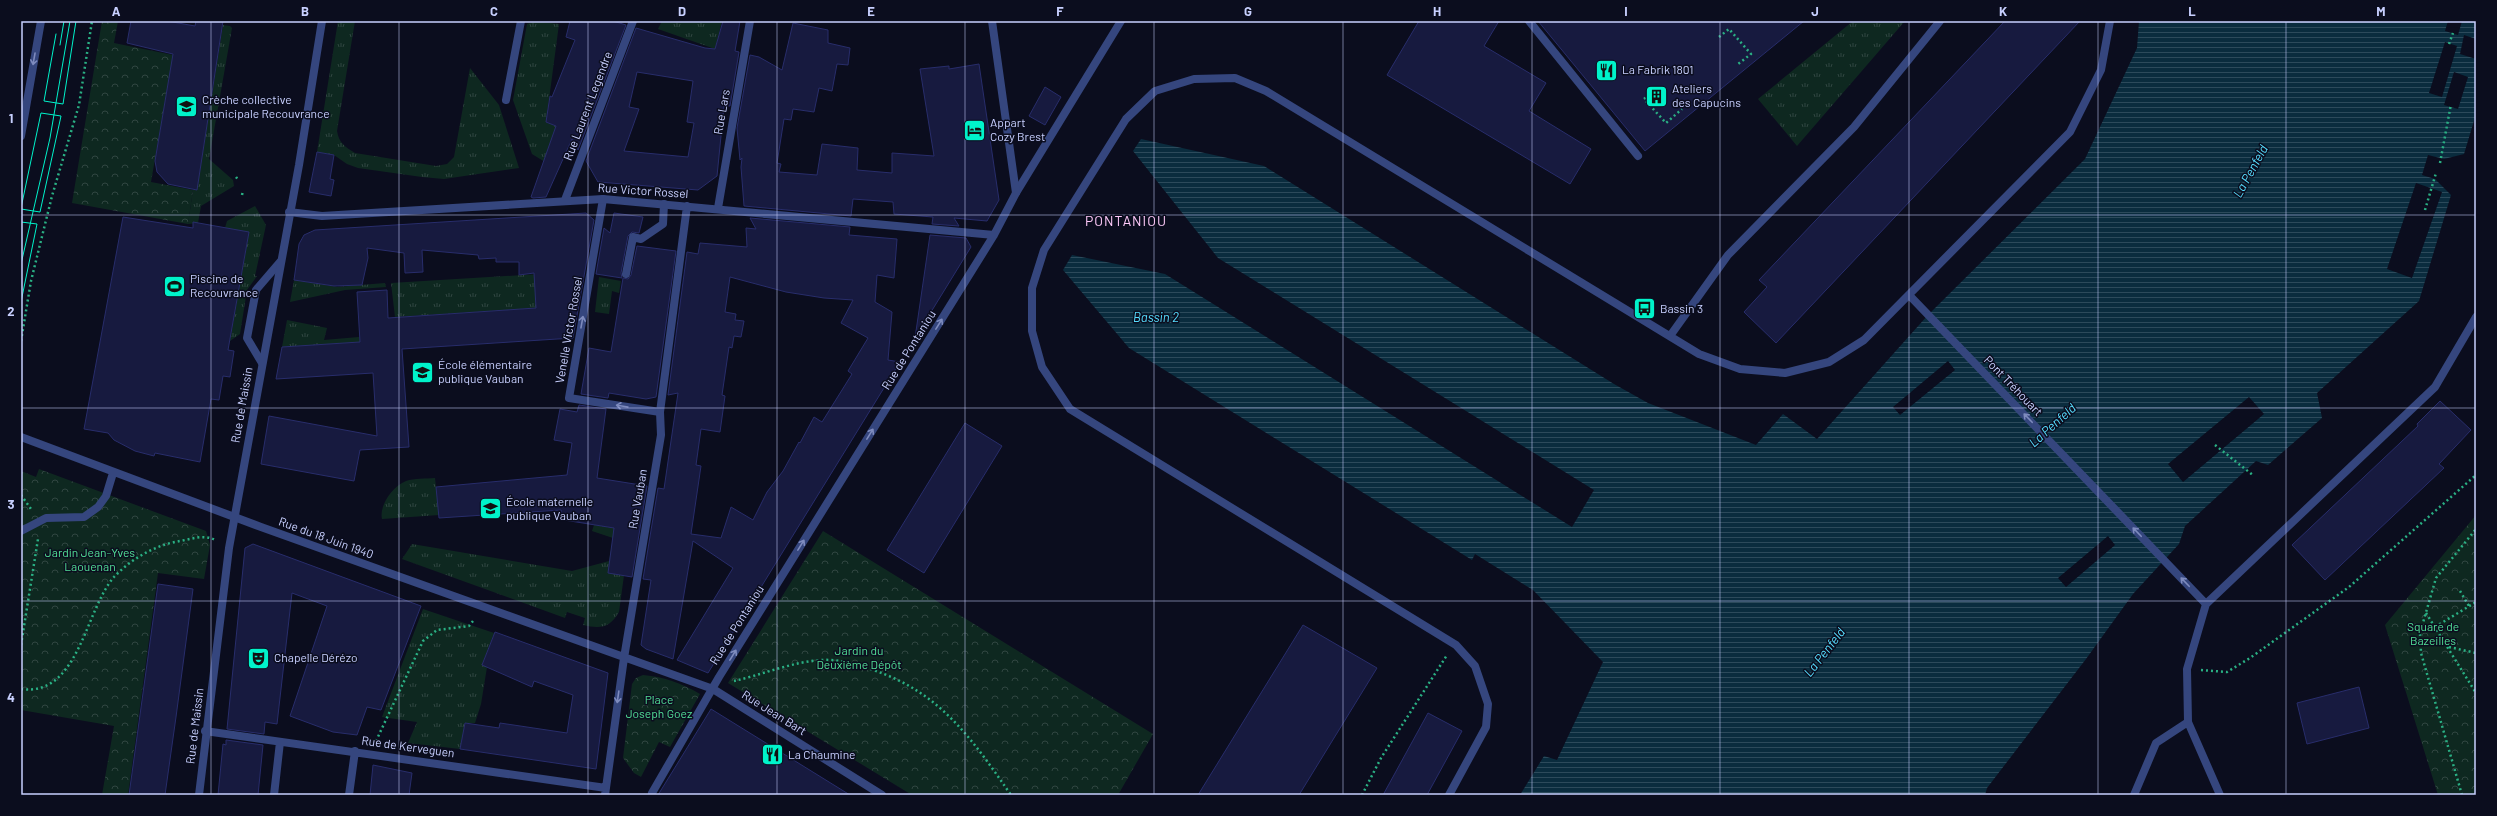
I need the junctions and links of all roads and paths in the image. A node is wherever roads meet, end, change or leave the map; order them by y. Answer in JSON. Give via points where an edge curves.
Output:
{"nodes":[{"id":1,"x":41,"y":21,"type":"edge"},
{"id":2,"x":92,"y":21,"type":"edge"},
{"id":3,"x":322,"y":21,"type":"edge"},
{"id":4,"x":521,"y":21,"type":"edge"},
{"id":5,"x":633,"y":21,"type":"edge"},
{"id":6,"x":750,"y":21,"type":"edge"},
{"id":7,"x":992,"y":21,"type":"edge"},
{"id":8,"x":1121,"y":21,"type":"edge"},
{"id":9,"x":1529,"y":21,"type":"edge"},
{"id":10,"x":1940,"y":21,"type":"edge"},
{"id":11,"x":2110,"y":21,"type":"edge"},
{"id":12,"x":2453,"y":33,"type":"dead end"},
{"id":13,"x":1720,"y":37,"type":"dead end"},
{"id":14,"x":2450,"y":44,"type":"dead end"},
{"id":15,"x":1738,"y":64,"type":"dead end"},
{"id":16,"x":1653,"y":91,"type":"dead end"},
{"id":17,"x":506,"y":100,"type":"dead end"},
{"id":18,"x":2452,"y":104,"type":"dead end"},
{"id":19,"x":1682,"y":109,"type":"dead end"},
{"id":20,"x":21,"y":136,"type":"edge"},
{"id":21,"x":1638,"y":156,"type":"dead end"},
{"id":22,"x":2440,"y":163,"type":"dead end"},
{"id":23,"x":2436,"y":173,"type":"dead end"},
{"id":24,"x":236,"y":177,"type":"dead end"},
{"id":25,"x":239,"y":181,"type":"dead end"},
{"id":26,"x":1016,"y":193,"type":"junction"},
{"id":27,"x":603,"y":198,"type":"junction"},
{"id":28,"x":565,"y":200,"type":"junction"},
{"id":29,"x":664,"y":204,"type":"junction"},
{"id":30,"x":687,"y":206,"type":"junction"},
{"id":31,"x":718,"y":208,"type":"junction"},
{"id":32,"x":2425,"y":210,"type":"dead end"},
{"id":33,"x":290,"y":212,"type":"junction"},
{"id":34,"x":994,"y":235,"type":"junction"},
{"id":35,"x":280,"y":262,"type":"junction"},
{"id":36,"x":626,"y":274,"type":"dead end"},
{"id":37,"x":1910,"y":296,"type":"junction"},
{"id":38,"x":2476,"y":317,"type":"edge"},
{"id":39,"x":1670,"y":336,"type":"junction"},
{"id":40,"x":21,"y":340,"type":"edge"},
{"id":41,"x":262,"y":363,"type":"junction"},
{"id":42,"x":660,"y":412,"type":"junction"},
{"id":43,"x":21,"y":437,"type":"edge"},
{"id":44,"x":2215,"y":445,"type":"dead end"},
{"id":45,"x":113,"y":473,"type":"junction"},
{"id":46,"x":2476,"y":475,"type":"edge"},
{"id":47,"x":2254,"y":476,"type":"dead end"},
{"id":48,"x":21,"y":495,"type":"edge"},
{"id":49,"x":31,"y":509,"type":"dead end"},
{"id":50,"x":234,"y":517,"type":"junction"},
{"id":51,"x":2476,"y":529,"type":"edge"},
{"id":52,"x":21,"y":531,"type":"edge"},
{"id":53,"x":38,"y":534,"type":"dead end"},
{"id":54,"x":217,"y":541,"type":"dead end"},
{"id":55,"x":2460,"y":591,"type":"dead end"},
{"id":56,"x":2476,"y":602,"type":"edge"},
{"id":57,"x":2206,"y":604,"type":"junction"},
{"id":58,"x":2470,"y":606,"type":"junction"},
{"id":59,"x":2426,"y":612,"type":"junction"},
{"id":60,"x":473,"y":621,"type":"dead end"},
{"id":61,"x":2435,"y":628,"type":"junction"},
{"id":62,"x":21,"y":645,"type":"edge"},
{"id":63,"x":1456,"y":645,"type":"junction"},
{"id":64,"x":2448,"y":647,"type":"junction"},
{"id":65,"x":2476,"y":653,"type":"edge"},
{"id":66,"x":624,"y":658,"type":"junction"},
{"id":67,"x":2187,"y":669,"type":"junction"},
{"id":68,"x":734,"y":681,"type":"dead end"},
{"id":69,"x":21,"y":689,"type":"edge"},
{"id":70,"x":713,"y":689,"type":"junction"},
{"id":71,"x":2476,"y":693,"type":"edge"},
{"id":72,"x":2188,"y":722,"type":"junction"},
{"id":73,"x":205,"y":731,"type":"junction"},
{"id":74,"x":280,"y":742,"type":"junction"},
{"id":75,"x":376,"y":742,"type":"dead end"},
{"id":76,"x":355,"y":751,"type":"junction"},
{"id":77,"x":606,"y":791,"type":"edge"},
{"id":78,"x":652,"y":793,"type":"dead end"},
{"id":79,"x":199,"y":795,"type":"edge"},
{"id":80,"x":274,"y":795,"type":"edge"},
{"id":81,"x":349,"y":795,"type":"edge"},
{"id":82,"x":882,"y":795,"type":"edge"},
{"id":83,"x":1011,"y":795,"type":"edge"},
{"id":84,"x":1362,"y":795,"type":"edge"},
{"id":85,"x":1449,"y":795,"type":"edge"},
{"id":86,"x":2134,"y":795,"type":"edge"},
{"id":87,"x":2220,"y":795,"type":"edge"},
{"id":88,"x":2462,"y":795,"type":"edge"}],
"edges":[{"from":1,"to":20,"type":"street","one_way":true},
{"from":2,"to":40,"type":"path","via":[[79,105],[52,196],[31,281]]},
{"from":3,"to":33,"type":"street","name":"Rue de Maissin"},
{"from":4,"to":17,"type":"street"},
{"from":5,"to":28,"type":"street","name":"Rue Laurent Legendre"},
{"from":6,"to":31,"type":"street","name":"Rue Lars"},
{"from":7,"to":26,"type":"street"},
{"from":8,"to":26,"type":"street","name":"Rue de Pontaniou"},
{"from":9,"to":21,"type":"street"},
{"from":10,"to":39,"type":"street","via":[[1854,127],[1728,255]]},
{"from":11,"to":37,"type":"street","via":[[2101,70],[2070,132]]},
{"from":12,"to":14,"type":"path"},
{"from":13,"to":15,"type":"path","via":[[1729,29],[1751,54]]},
{"from":16,"to":19,"type":"path","via":[[1644,99],[1666,123]]},
{"from":18,"to":22,"type":"path"},
{"from":23,"to":32,"type":"path"},
{"from":24,"to":25,"type":"path"},
{"from":26,"to":34,"type":"street","name":"Rue de Pontaniou"},
{"from":27,"to":28,"type":"street","name":"Rue Victor Rossel"},
{"from":27,"to":29,"type":"street","name":"Rue Victor Rossel"},
{"from":42,"to":27,"type":"street","name":"Venelle Victor Rossel","one_way":true,"via":[[569,398]]},
{"from":28,"to":33,"type":"street","name":"Rue Victor Rossel","via":[[322,216]]},
{"from":29,"to":30,"type":"street","name":"Rue Victor Rossel"},
{"from":29,"to":36,"type":"street","via":[[663,224],[641,238],[633,237]]},
{"from":30,"to":31,"type":"street","name":"Rue Victor Rossel"},
{"from":30,"to":42,"type":"street","name":"Rue Vauban"},
{"from":31,"to":34,"type":"street","name":"Rue Victor Rossel"},
{"from":33,"to":35,"type":"street","name":"Rue de Maissin"},
{"from":70,"to":34,"type":"street","name":"Rue de Pontaniou","one_way":true},
{"from":35,"to":41,"type":"street","name":"Rue de Maissin"},
{"from":35,"to":41,"type":"street","via":[[256,290],[247,338]]},
{"from":37,"to":39,"type":"street","via":[[1864,340],[1829,362],[1785,373],[1740,369],[1700,354]]},
{"from":57,"to":37,"type":"street","name":"Pont Tréhouart","one_way":true},
{"from":38,"to":57,"type":"street","via":[[2435,387]]},
{"from":39,"to":63,"type":"street","via":[[1266,91],[1236,78],[1194,79],[1155,91],[1126,119],[1044,250],[1032,288],[1032,331],[1042,367],[1070,409]]},
{"from":41,"to":50,"type":"street","name":"Rue de Maissin"},
{"from":42,"to":66,"type":"street","name":"Rue Vauban","via":[[661,435]]},
{"from":43,"to":45,"type":"street","name":"Rue du 18 Juin 1940"},
{"from":44,"to":47,"type":"path"},
{"from":45,"to":50,"type":"street","name":"Rue du 18 Juin 1940"},
{"from":45,"to":52,"type":"street","via":[[106,496],[98,507],[84,517],[46,518]]},
{"from":46,"to":67,"type":"path","via":[[2349,587],[2250,658],[2227,672]]},
{"from":48,"to":49,"type":"path"},
{"from":50,"to":66,"type":"street","name":"Rue du 18 Juin 1940"},
{"from":50,"to":73,"type":"street","name":"Rue de Maissin"},
{"from":51,"to":59,"type":"path","via":[[2436,578]]},
{"from":53,"to":62,"type":"path"},
{"from":54,"to":69,"type":"path","via":[[208,536],[170,542],[142,554],[114,577],[62,676],[46,686]]},
{"from":55,"to":58,"type":"path"},
{"from":56,"to":58,"type":"path"},
{"from":57,"to":67,"type":"street"},
{"from":58,"to":61,"type":"path"},
{"from":59,"to":61,"type":"path"},
{"from":59,"to":88,"type":"path","via":[[2420,633],[2421,653]]},
{"from":60,"to":75,"type":"path","via":[[469,626],[437,630],[424,641]]},
{"from":61,"to":64,"type":"path"},
{"from":63,"to":84,"type":"path","via":[[1446,656],[1380,758]]},
{"from":63,"to":85,"type":"street","via":[[1475,666],[1488,704],[1486,728]]},
{"from":64,"to":65,"type":"path"},
{"from":64,"to":71,"type":"path"},
{"from":66,"to":70,"type":"street"},
{"from":66,"to":77,"type":"street","name":"Rue Vauban","one_way":true},
{"from":67,"to":72,"type":"street"},
{"from":68,"to":83,"type":"path","via":[[822,660],[858,665],[893,676],[932,699],[954,721]]},
{"from":70,"to":78,"type":"street"},
{"from":70,"to":82,"type":"street","name":"Rue Jean Bart"},
{"from":72,"to":86,"type":"street","via":[[2156,743]]},
{"from":72,"to":87,"type":"street"},
{"from":73,"to":74,"type":"street","name":"Rue de Kerveguen"},
{"from":73,"to":79,"type":"street","name":"Rue de Maissin"},
{"from":74,"to":76,"type":"street","name":"Rue de Kerveguen"},
{"from":74,"to":80,"type":"street"},
{"from":76,"to":77,"type":"street","name":"Rue de Kerveguen"},
{"from":76,"to":81,"type":"street"}]}
